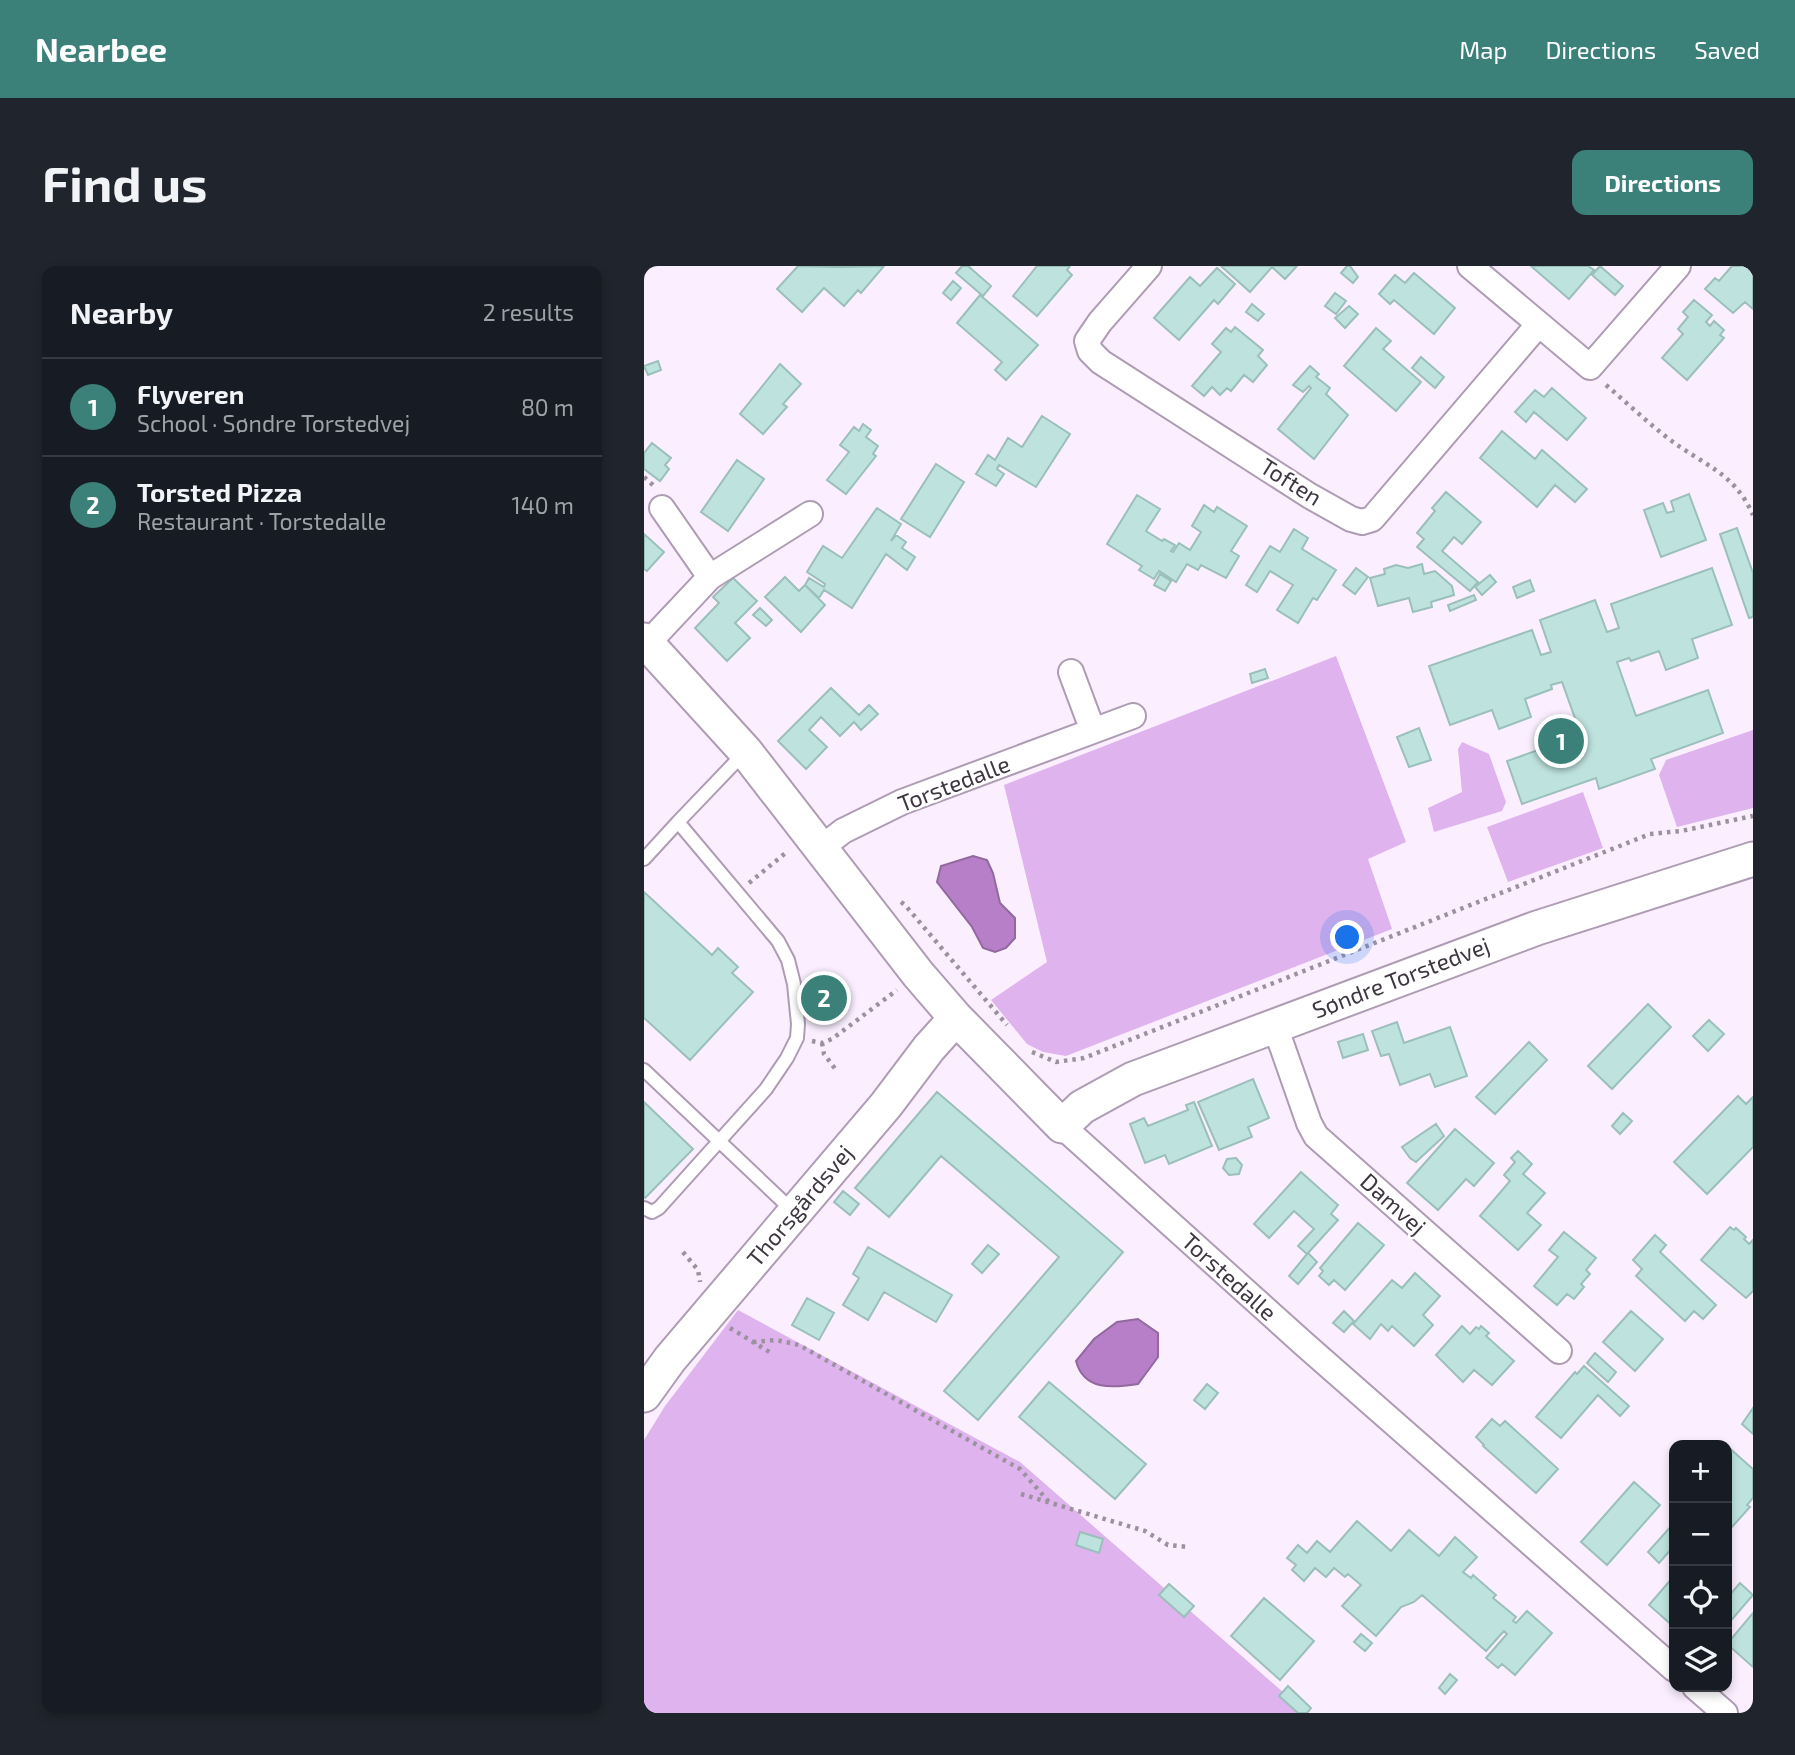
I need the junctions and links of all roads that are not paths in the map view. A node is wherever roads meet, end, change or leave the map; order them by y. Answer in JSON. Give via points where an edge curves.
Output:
{"nodes":[{"id":1,"x":1149,"y":266,"type":"edge"},
{"id":2,"x":1470,"y":266,"type":"edge"},
{"id":3,"x":1678,"y":266,"type":"edge"},
{"id":4,"x":1538,"y":325,"type":"junction"},
{"id":5,"x":662,"y":508,"type":"dead end"},
{"id":6,"x":810,"y":514,"type":"dead end"},
{"id":7,"x":710,"y":577,"type":"junction"},
{"id":8,"x":646,"y":642,"type":"edge"},
{"id":9,"x":1071,"y":672,"type":"dead end"},
{"id":10,"x":1133,"y":716,"type":"dead end"},
{"id":11,"x":1093,"y":731,"type":"junction"},
{"id":12,"x":746,"y":752,"type":"junction"},
{"id":13,"x":678,"y":822,"type":"junction"},
{"id":14,"x":815,"y":840,"type":"junction"},
{"id":15,"x":644,"y":859,"type":"edge"},
{"id":16,"x":1753,"y":859,"type":"edge"},
{"id":17,"x":956,"y":1018,"type":"junction"},
{"id":18,"x":1275,"y":1026,"type":"junction"},
{"id":19,"x":644,"y":1070,"type":"edge"},
{"id":20,"x":1062,"y":1126,"type":"junction"},
{"id":21,"x":719,"y":1142,"type":"junction"},
{"id":22,"x":644,"y":1208,"type":"edge"},
{"id":23,"x":795,"y":1213,"type":"junction"},
{"id":24,"x":1559,"y":1351,"type":"dead end"},
{"id":25,"x":644,"y":1395,"type":"edge"},
{"id":26,"x":1669,"y":1664,"type":"edge"},
{"id":27,"x":1701,"y":1692,"type":"edge"},
{"id":28,"x":1725,"y":1713,"type":"edge"}],
"edges":[{"from":1,"to":4,"type":"street","name":"Toften","via":[[1100,322],[1087,341],[1090,351],[1310,496],[1362,522],[1372,519]]},
{"from":2,"to":4,"type":"street"},
{"from":3,"to":4,"type":"street","via":[[1590,367]]},
{"from":5,"to":7,"type":"street"},
{"from":6,"to":7,"type":"street","name":"Torstedalle"},
{"from":7,"to":8,"type":"street","name":"Torstedalle"},
{"from":8,"to":12,"type":"street","name":"Torstedalle"},
{"from":9,"to":11,"type":"street"},
{"from":10,"to":11,"type":"street","name":"Torstedalle"},
{"from":11,"to":14,"type":"street","name":"Torstedalle","via":[[902,802]]},
{"from":12,"to":13,"type":"lane"},
{"from":12,"to":14,"type":"street","name":"Torstedalle"},
{"from":13,"to":15,"type":"lane"},
{"from":13,"to":21,"type":"lane","via":[[778,941],[794,984],[797,1038],[766,1089]]},
{"from":14,"to":17,"type":"street","name":"Torstedalle"},
{"from":16,"to":18,"type":"street","name":"Søndre Torstedvej","via":[[1536,928]]},
{"from":17,"to":20,"type":"street","name":"Torstedalle"},
{"from":17,"to":23,"type":"street","name":"Thorsgårdsvej"},
{"from":18,"to":20,"type":"street","name":"Søndre Torstedvej","via":[[1133,1079],[1082,1107]]},
{"from":18,"to":24,"type":"street","name":"Damvej","via":[[1316,1136]]},
{"from":19,"to":21,"type":"lane"},
{"from":20,"to":26,"type":"street","name":"Torstedalle"},
{"from":21,"to":22,"type":"lane","via":[[659,1208],[652,1212]]},
{"from":21,"to":23,"type":"lane"},
{"from":23,"to":25,"type":"street","name":"Thorsgårdsvej","via":[[705,1299]]},
{"from":27,"to":28,"type":"street"}]}
